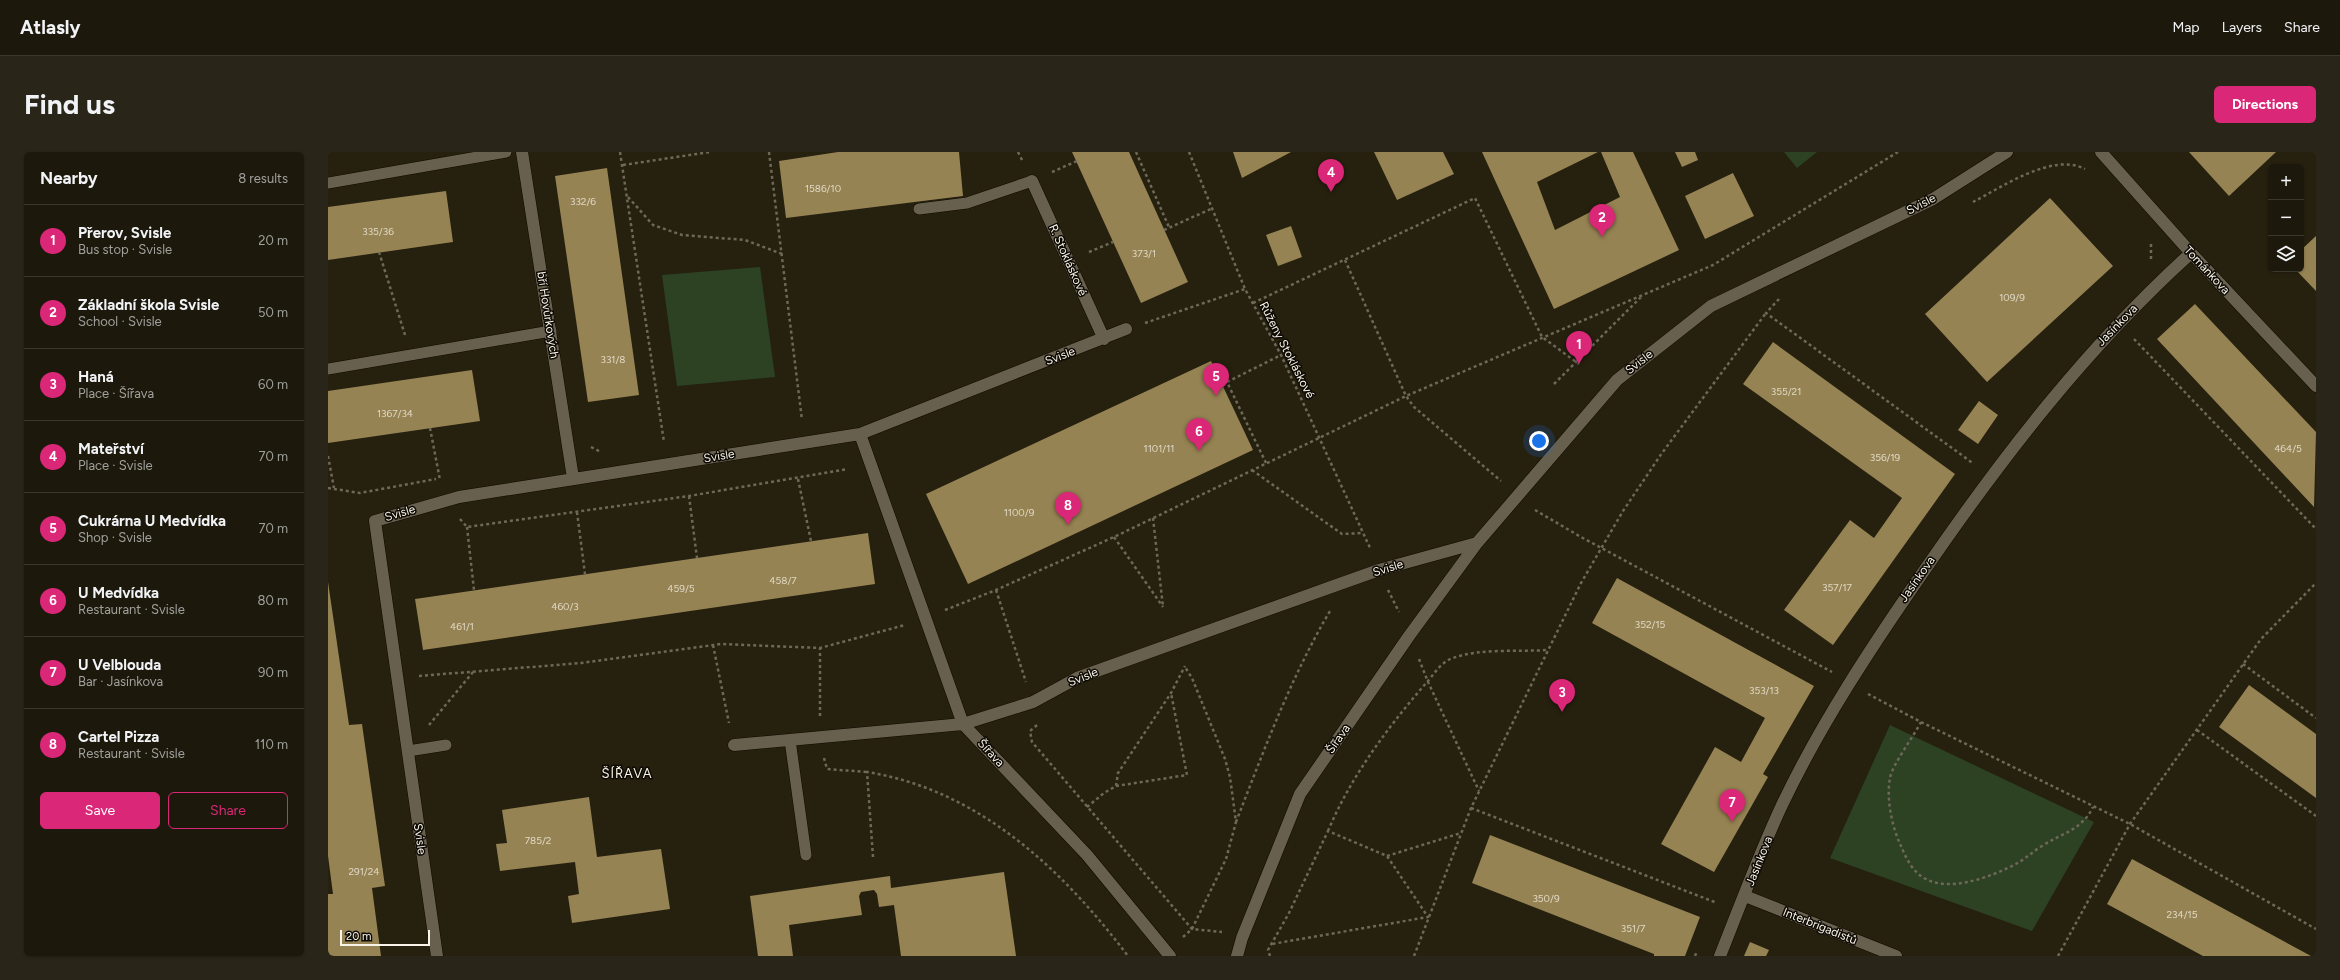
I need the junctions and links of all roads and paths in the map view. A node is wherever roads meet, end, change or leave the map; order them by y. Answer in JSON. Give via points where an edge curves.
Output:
{"nodes":[{"id":1,"x":506,"y":152,"type":"edge"},
{"id":2,"x":522,"y":152,"type":"edge"},
{"id":3,"x":620,"y":152,"type":"edge"},
{"id":4,"x":710,"y":152,"type":"edge"},
{"id":5,"x":769,"y":152,"type":"edge"},
{"id":6,"x":1136,"y":152,"type":"edge"},
{"id":7,"x":1189,"y":152,"type":"edge"},
{"id":8,"x":1898,"y":152,"type":"edge"},
{"id":9,"x":2007,"y":152,"type":"edge"},
{"id":10,"x":2101,"y":152,"type":"edge"},
{"id":11,"x":1077,"y":161,"type":"dead end"},
{"id":12,"x":623,"y":165,"type":"junction"},
{"id":13,"x":2088,"y":170,"type":"dead end"},
{"id":14,"x":1032,"y":181,"type":"junction"},
{"id":15,"x":328,"y":183,"type":"edge"},
{"id":16,"x":628,"y":197,"type":"junction"},
{"id":17,"x":1968,"y":204,"type":"dead end"},
{"id":18,"x":1212,"y":208,"type":"junction"},
{"id":19,"x":919,"y":209,"type":"dead end"},
{"id":20,"x":1169,"y":227,"type":"junction"},
{"id":21,"x":1164,"y":230,"type":"dead end"},
{"id":22,"x":2151,"y":240,"type":"dead end"},
{"id":23,"x":1113,"y":242,"type":"dead end"},
{"id":24,"x":379,"y":252,"type":"dead end"},
{"id":25,"x":2191,"y":253,"type":"junction"},
{"id":26,"x":782,"y":254,"type":"junction"},
{"id":27,"x":1345,"y":260,"type":"junction"},
{"id":28,"x":1068,"y":261,"type":"junction"},
{"id":29,"x":2149,"y":265,"type":"dead end"},
{"id":30,"x":1245,"y":289,"type":"junction"},
{"id":31,"x":1643,"y":295,"type":"junction"},
{"id":32,"x":1780,"y":299,"type":"dead end"},
{"id":33,"x":1253,"y":303,"type":"junction"},
{"id":34,"x":1766,"y":313,"type":"junction"},
{"id":35,"x":1126,"y":329,"type":"joint"},
{"id":36,"x":550,"y":331,"type":"junction"},
{"id":37,"x":1542,"y":337,"type":"junction"},
{"id":38,"x":2133,"y":338,"type":"dead end"},
{"id":39,"x":1104,"y":339,"type":"junction"},
{"id":40,"x":411,"y":354,"type":"junction"},
{"id":41,"x":1281,"y":355,"type":"junction"},
{"id":42,"x":1578,"y":363,"type":"junction"},
{"id":43,"x":328,"y":369,"type":"edge"},
{"id":44,"x":1554,"y":384,"type":"dead end"},
{"id":45,"x":2316,"y":386,"type":"edge"},
{"id":46,"x":1406,"y":396,"type":"junction"},
{"id":47,"x":430,"y":428,"type":"dead end"},
{"id":48,"x":860,"y":434,"type":"junction"},
{"id":49,"x":1320,"y":437,"type":"junction"},
{"id":50,"x":805,"y":443,"type":"junction"},
{"id":51,"x":328,"y":456,"type":"edge"},
{"id":52,"x":1979,"y":459,"type":"dead end"},
{"id":53,"x":1266,"y":463,"type":"junction"},
{"id":54,"x":667,"y":464,"type":"junction"},
{"id":55,"x":1974,"y":464,"type":"junction"},
{"id":56,"x":1252,"y":470,"type":"junction"},
{"id":57,"x":1970,"y":471,"type":"dead end"},
{"id":58,"x":852,"y":472,"type":"dead end"},
{"id":59,"x":440,"y":478,"type":"junction"},
{"id":60,"x":573,"y":478,"type":"junction"},
{"id":61,"x":798,"y":479,"type":"junction"},
{"id":62,"x":1504,"y":484,"type":"dead end"},
{"id":63,"x":328,"y":488,"type":"edge"},
{"id":64,"x":334,"y":488,"type":"junction"},
{"id":65,"x":689,"y":496,"type":"junction"},
{"id":66,"x":445,"y":501,"type":"junction"},
{"id":67,"x":1533,"y":509,"type":"dead end"},
{"id":68,"x":577,"y":512,"type":"junction"},
{"id":69,"x":1153,"y":518,"type":"junction"},
{"id":70,"x":467,"y":527,"type":"junction"},
{"id":71,"x":2316,"y":529,"type":"edge"},
{"id":72,"x":1363,"y":533,"type":"junction"},
{"id":73,"x":1114,"y":536,"type":"junction"},
{"id":74,"x":811,"y":541,"type":"dead end"},
{"id":75,"x":1478,"y":543,"type":"junction"},
{"id":76,"x":1601,"y":548,"type":"junction"},
{"id":77,"x":1373,"y":554,"type":"dead end"},
{"id":78,"x":696,"y":558,"type":"dead end"},
{"id":79,"x":585,"y":574,"type":"dead end"},
{"id":80,"x":2316,"y":583,"type":"edge"},
{"id":81,"x":1334,"y":586,"type":"junction"},
{"id":82,"x":1385,"y":586,"type":"dead end"},
{"id":83,"x":474,"y":590,"type":"dead end"},
{"id":84,"x":996,"y":590,"type":"junction"},
{"id":85,"x":939,"y":612,"type":"dead end"},
{"id":86,"x":1400,"y":615,"type":"dead end"},
{"id":87,"x":909,"y":624,"type":"dead end"},
{"id":88,"x":713,"y":645,"type":"junction"},
{"id":89,"x":820,"y":648,"type":"junction"},
{"id":90,"x":1547,"y":650,"type":"junction"},
{"id":91,"x":1419,"y":657,"type":"dead end"},
{"id":92,"x":1183,"y":660,"type":"dead end"},
{"id":93,"x":2243,"y":664,"type":"junction"},
{"id":94,"x":1185,"y":666,"type":"junction"},
{"id":95,"x":1835,"y":666,"type":"dead end"},
{"id":96,"x":473,"y":671,"type":"junction"},
{"id":97,"x":1831,"y":672,"type":"junction"},
{"id":98,"x":1838,"y":675,"type":"dead end"},
{"id":99,"x":397,"y":678,"type":"junction"},
{"id":100,"x":1428,"y":682,"type":"junction"},
{"id":101,"x":1026,"y":683,"type":"dead end"},
{"id":102,"x":1171,"y":693,"type":"junction"},
{"id":103,"x":1866,"y":693,"type":"dead end"},
{"id":104,"x":2316,"y":718,"type":"edge"},
{"id":105,"x":1038,"y":719,"type":"dead end"},
{"id":106,"x":1921,"y":722,"type":"junction"},
{"id":107,"x":963,"y":724,"type":"junction"},
{"id":108,"x":2197,"y":730,"type":"junction"},
{"id":109,"x":820,"y":736,"type":"junction"},
{"id":110,"x":790,"y":740,"type":"junction"},
{"id":111,"x":446,"y":745,"type":"dead end"},
{"id":112,"x":734,"y":746,"type":"joint"},
{"id":113,"x":408,"y":752,"type":"junction"},
{"id":114,"x":867,"y":772,"type":"junction"},
{"id":115,"x":1116,"y":786,"type":"junction"},
{"id":116,"x":1479,"y":791,"type":"junction"},
{"id":117,"x":2093,"y":806,"type":"junction"},
{"id":118,"x":1087,"y":807,"type":"junction"},
{"id":119,"x":1471,"y":808,"type":"junction"},
{"id":120,"x":2316,"y":816,"type":"edge"},
{"id":121,"x":1236,"y":822,"type":"junction"},
{"id":122,"x":2130,"y":824,"type":"junction"},
{"id":123,"x":1328,"y":831,"type":"junction"},
{"id":124,"x":1461,"y":833,"type":"junction"},
{"id":125,"x":806,"y":854,"type":"dead end"},
{"id":126,"x":1387,"y":856,"type":"junction"},
{"id":127,"x":873,"y":857,"type":"dead end"},
{"id":128,"x":1745,"y":896,"type":"junction"},
{"id":129,"x":1717,"y":903,"type":"dead end"},
{"id":130,"x":1428,"y":917,"type":"junction"},
{"id":131,"x":1192,"y":929,"type":"junction"},
{"id":132,"x":2316,"y":929,"type":"edge"},
{"id":133,"x":1227,"y":932,"type":"dead end"},
{"id":134,"x":1180,"y":940,"type":"dead end"},
{"id":135,"x":1272,"y":944,"type":"junction"},
{"id":136,"x":437,"y":956,"type":"edge"},
{"id":137,"x":1128,"y":956,"type":"edge"},
{"id":138,"x":1170,"y":956,"type":"edge"},
{"id":139,"x":1237,"y":956,"type":"edge"},
{"id":140,"x":1270,"y":956,"type":"edge"},
{"id":141,"x":1414,"y":956,"type":"edge"},
{"id":142,"x":1720,"y":956,"type":"edge"},
{"id":143,"x":1896,"y":956,"type":"edge"},
{"id":144,"x":2058,"y":956,"type":"edge"}],
"edges":[{"from":1,"to":15,"type":"lane"},
{"from":2,"to":36,"type":"street","name":"bří Hovůrkových"},
{"from":3,"to":12,"type":"path"},
{"from":4,"to":12,"type":"path"},
{"from":5,"to":26,"type":"path"},
{"from":6,"to":20,"type":"path"},
{"from":7,"to":18,"type":"path","name":"Růženy Stokláskové"},
{"from":8,"to":31,"type":"path","via":[[1713,265]]},
{"from":9,"to":75,"type":"street","name":"Svisle","via":[[1933,199],[1711,306],[1617,380]]},
{"from":10,"to":25,"type":"street","name":"Tománkova"},
{"from":11,"to":14,"type":"path"},
{"from":12,"to":16,"type":"path"},
{"from":13,"to":17,"type":"path","via":[[2070,164],[2048,166]]},
{"from":14,"to":19,"type":"lane","via":[[967,203]]},
{"from":14,"to":28,"type":"street","name":"R. Stokláskové"},
{"from":16,"to":26,"type":"path","via":[[653,225],[682,235],[745,240]]},
{"from":16,"to":54,"type":"path"},
{"from":18,"to":20,"type":"path"},
{"from":18,"to":30,"type":"path","name":"Růženy Stokláskové"},
{"from":20,"to":21,"type":"path"},
{"from":22,"to":29,"type":"path","via":[[2152,257]]},
{"from":23,"to":28,"type":"path"},
{"from":24,"to":40,"type":"path"},
{"from":25,"to":45,"type":"street","name":"Tománkova"},
{"from":25,"to":128,"type":"street","name":"Jasínkova","via":[[2127,313],[2085,359],[1976,494],[1849,683],[1781,807]]},
{"from":26,"to":50,"type":"path"},
{"from":27,"to":33,"type":"path"},
{"from":27,"to":37,"type":"path","via":[[1475,198]]},
{"from":27,"to":46,"type":"path"},
{"from":28,"to":39,"type":"street","name":"R. Stokláskové"},
{"from":30,"to":33,"type":"path","name":"Růženy Stokláskové"},
{"from":30,"to":35,"type":"path"},
{"from":31,"to":37,"type":"path"},
{"from":31,"to":42,"type":"path"},
{"from":32,"to":34,"type":"path"},
{"from":33,"to":41,"type":"path","name":"Růženy Stokláskové"},
{"from":34,"to":55,"type":"path"},
{"from":34,"to":76,"type":"path","via":[[1662,453]]},
{"from":35,"to":39,"type":"street","name":"Svisle"},
{"from":36,"to":40,"type":"lane"},
{"from":36,"to":60,"type":"street","name":"bří Hovůrkových"},
{"from":37,"to":42,"type":"path"},
{"from":37,"to":46,"type":"path"},
{"from":38,"to":71,"type":"path"},
{"from":39,"to":48,"type":"street","name":"Svisle"},
{"from":40,"to":43,"type":"lane"},
{"from":41,"to":49,"type":"path","name":"Růženy Stokláskové"},
{"from":41,"to":53,"type":"path","via":[[1227,382]]},
{"from":42,"to":44,"type":"path"},
{"from":46,"to":49,"type":"path"},
{"from":46,"to":62,"type":"path","via":[[1414,407]]},
{"from":47,"to":59,"type":"path"},
{"from":48,"to":50,"type":"street","name":"Svisle"},
{"from":48,"to":107,"type":"street"},
{"from":49,"to":53,"type":"path"},
{"from":49,"to":72,"type":"path","name":"Růženy Stokláskové"},
{"from":50,"to":54,"type":"street","name":"Svisle"},
{"from":51,"to":64,"type":"path"},
{"from":52,"to":55,"type":"path"},
{"from":53,"to":56,"type":"path"},
{"from":54,"to":60,"type":"street","name":"Svisle"},
{"from":55,"to":57,"type":"path"},
{"from":56,"to":69,"type":"path"},
{"from":56,"to":72,"type":"path","via":[[1342,534]]},
{"from":58,"to":61,"type":"path","via":[[847,468]]},
{"from":59,"to":64,"type":"path","via":[[360,493]]},
{"from":59,"to":66,"type":"path"},
{"from":60,"to":66,"type":"street","name":"Svisle"},
{"from":61,"to":65,"type":"path"},
{"from":61,"to":74,"type":"path"},
{"from":63,"to":64,"type":"path"},
{"from":65,"to":68,"type":"path"},
{"from":65,"to":78,"type":"path"},
{"from":66,"to":70,"type":"path"},
{"from":66,"to":99,"type":"street","name":"Svisle","via":[[375,521]]},
{"from":67,"to":76,"type":"path"},
{"from":68,"to":70,"type":"path"},
{"from":68,"to":79,"type":"path"},
{"from":69,"to":73,"type":"path"},
{"from":69,"to":73,"type":"path","via":[[1163,607]]},
{"from":70,"to":83,"type":"path"},
{"from":72,"to":77,"type":"path","name":"Růženy Stokláskové"},
{"from":73,"to":84,"type":"path"},
{"from":75,"to":81,"type":"street","name":"Svisle","via":[[1379,570]]},
{"from":75,"to":139,"type":"street","name":"Šířava","via":[[1409,636],[1300,794]]},
{"from":76,"to":90,"type":"path"},
{"from":76,"to":97,"type":"path"},
{"from":80,"to":93,"type":"path","via":[[2261,639]]},
{"from":81,"to":107,"type":"street","name":"Svisle","via":[[1077,678],[1033,702]]},
{"from":81,"to":121,"type":"path","via":[[1334,604],[1311,644],[1279,715]]},
{"from":82,"to":86,"type":"path"},
{"from":84,"to":85,"type":"path"},
{"from":84,"to":101,"type":"path"},
{"from":87,"to":89,"type":"path"},
{"from":88,"to":89,"type":"path"},
{"from":88,"to":96,"type":"path","via":[[581,663]]},
{"from":88,"to":112,"type":"path"},
{"from":89,"to":109,"type":"path"},
{"from":90,"to":100,"type":"path","via":[[1466,654],[1444,664]]},
{"from":90,"to":116,"type":"path"},
{"from":91,"to":100,"type":"path"},
{"from":92,"to":94,"type":"path"},
{"from":93,"to":104,"type":"path"},
{"from":93,"to":108,"type":"path"},
{"from":94,"to":102,"type":"path"},
{"from":94,"to":121,"type":"path","via":[[1225,759]]},
{"from":95,"to":97,"type":"path"},
{"from":96,"to":99,"type":"path"},
{"from":96,"to":113,"type":"path"},
{"from":97,"to":98,"type":"path"},
{"from":99,"to":113,"type":"street","name":"Svisle"},
{"from":100,"to":116,"type":"path"},
{"from":100,"to":123,"type":"path","via":[[1401,711],[1380,740]]},
{"from":102,"to":115,"type":"path","via":[[1118,773]]},
{"from":102,"to":115,"type":"path","via":[[1187,775]]},
{"from":103,"to":106,"type":"path"},
{"from":105,"to":118,"type":"path","via":[[1038,724],[1030,731],[1032,742]]},
{"from":106,"to":117,"type":"path"},
{"from":106,"to":117,"type":"path","via":[[1890,776],[1889,801],[1898,839],[1907,859],[1923,877],[1936,883],[1957,883],[2015,865],[2042,846],[2072,831],[2081,824]]},
{"from":107,"to":109,"type":"street"},
{"from":107,"to":138,"type":"street","name":"Šířava","via":[[1087,855]]},
{"from":108,"to":120,"type":"path"},
{"from":108,"to":122,"type":"path"},
{"from":109,"to":110,"type":"street"},
{"from":109,"to":114,"type":"path","via":[[826,769]]},
{"from":110,"to":112,"type":"street"},
{"from":110,"to":125,"type":"lane"},
{"from":111,"to":113,"type":"lane"},
{"from":113,"to":136,"type":"street","name":"Svisle"},
{"from":114,"to":127,"type":"path"},
{"from":114,"to":137,"type":"path","via":[[896,777],[943,795],[986,817],[1009,833],[1070,887]]},
{"from":115,"to":118,"type":"path"},
{"from":116,"to":119,"type":"path"},
{"from":117,"to":122,"type":"path"},
{"from":118,"to":131,"type":"path"},
{"from":119,"to":124,"type":"path"},
{"from":119,"to":129,"type":"path"},
{"from":121,"to":131,"type":"path","via":[[1226,859]]},
{"from":122,"to":132,"type":"path"},
{"from":122,"to":144,"type":"path"},
{"from":123,"to":126,"type":"path"},
{"from":123,"to":135,"type":"path"},
{"from":124,"to":126,"type":"path"},
{"from":124,"to":130,"type":"path"},
{"from":126,"to":130,"type":"path"},
{"from":128,"to":142,"type":"street","name":"Jasínkova"},
{"from":128,"to":143,"type":"street","name":"Interbrigadistů"},
{"from":130,"to":135,"type":"path"},
{"from":130,"to":141,"type":"path"},
{"from":131,"to":133,"type":"path"},
{"from":131,"to":134,"type":"path"},
{"from":135,"to":140,"type":"path","via":[[1268,950]]}]}
